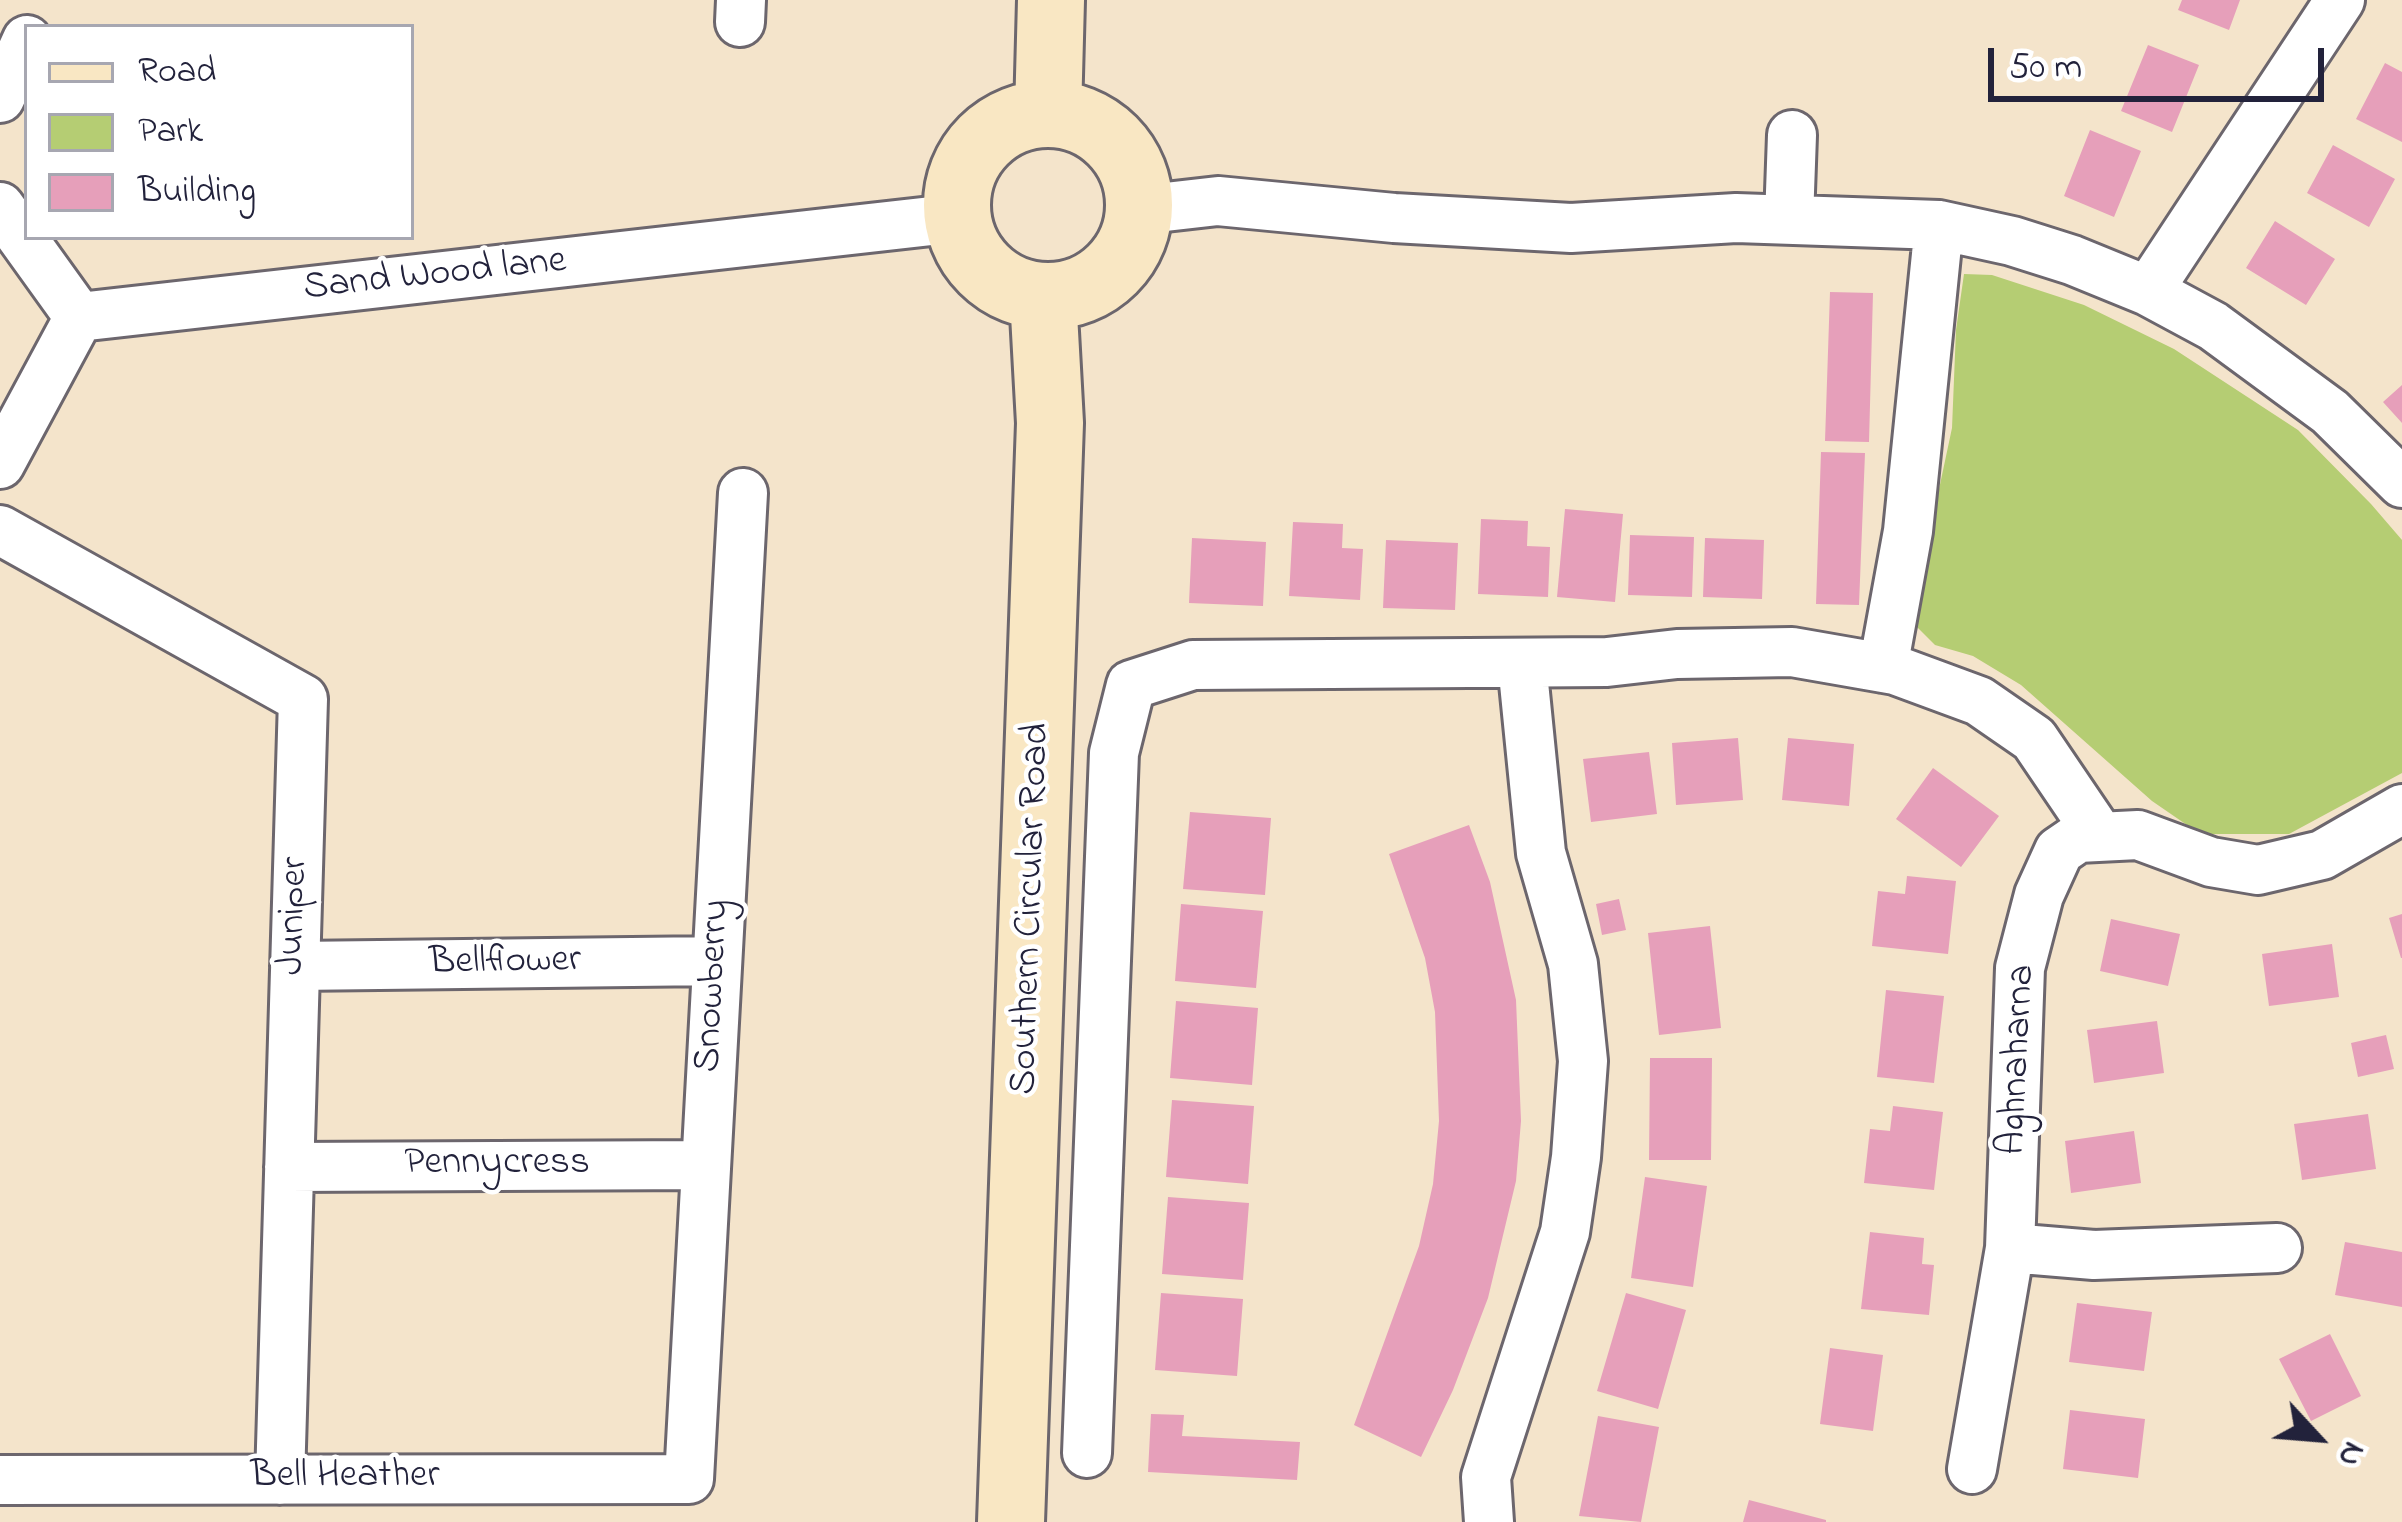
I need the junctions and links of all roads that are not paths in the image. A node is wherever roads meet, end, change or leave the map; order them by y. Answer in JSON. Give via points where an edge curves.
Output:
{"nodes":[{"id":1,"x":1051,"y":0,"type":"edge"},
{"id":2,"x":2340,"y":0,"type":"edge"},
{"id":3,"x":24,"y":46,"type":"edge"},
{"id":4,"x":0,"y":98,"type":"edge"},
{"id":5,"x":1048,"y":114,"type":"junction"},
{"id":6,"x":1792,"y":135,"type":"dead end"},
{"id":7,"x":0,"y":207,"type":"edge"},
{"id":8,"x":1139,"y":210,"type":"junction"},
{"id":9,"x":958,"y":218,"type":"junction"},
{"id":10,"x":1790,"y":220,"type":"junction"},
{"id":11,"x":1939,"y":225,"type":"junction"},
{"id":12,"x":2148,"y":291,"type":"junction"},
{"id":13,"x":1043,"y":296,"type":"junction"},
{"id":14,"x":79,"y":317,"type":"junction"},
{"id":15,"x":0,"y":464,"type":"edge"},
{"id":16,"x":2402,"y":483,"type":"edge"},
{"id":17,"x":742,"y":493,"type":"dead end"},
{"id":18,"x":0,"y":530,"type":"edge"},
{"id":19,"x":1522,"y":663,"type":"junction"},
{"id":20,"x":1889,"y":669,"type":"junction"},
{"id":21,"x":2402,"y":809,"type":"edge"},
{"id":22,"x":2099,"y":835,"type":"junction"},
{"id":23,"x":716,"y":962,"type":"junction"},
{"id":24,"x":295,"y":966,"type":"junction"},
{"id":25,"x":705,"y":1165,"type":"junction"},
{"id":26,"x":289,"y":1167,"type":"junction"},
{"id":27,"x":2010,"y":1247,"type":"junction"},
{"id":28,"x":2277,"y":1249,"type":"dead end"},
{"id":29,"x":1087,"y":1453,"type":"dead end"},
{"id":30,"x":1972,"y":1469,"type":"dead end"},
{"id":31,"x":689,"y":1479,"type":"joint"},
{"id":32,"x":0,"y":1480,"type":"edge"},
{"id":33,"x":280,"y":1480,"type":"junction"},
{"id":34,"x":1012,"y":1522,"type":"edge"},
{"id":35,"x":1489,"y":1522,"type":"edge"}],
"edges":[{"from":1,"to":5,"type":"main road"},
{"from":2,"to":12,"type":"street"},
{"from":3,"to":4,"type":"street"},
{"from":5,"to":8,"type":"main road","via":[[1073,117],[1114,142],[1138,185]]},
{"from":5,"to":9,"type":"main road","via":[[1018,119],[969,155]]},
{"from":6,"to":10,"type":"street"},
{"from":7,"to":14,"type":"street"},
{"from":8,"to":10,"type":"street","via":[[1218,201],[1571,228]]},
{"from":8,"to":13,"type":"main road","via":[[1119,263],[1098,282]]},
{"from":9,"to":13,"type":"main road","via":[[986,273]]},
{"from":9,"to":14,"type":"street","name":"Sand Wood lane"},
{"from":10,"to":11,"type":"street"},
{"from":11,"to":12,"type":"street","via":[[2012,241]]},
{"from":11,"to":20,"type":"street"},
{"from":12,"to":16,"type":"street","via":[[2213,326],[2330,412]]},
{"from":13,"to":34,"type":"main road","name":"Southern Circular Road","via":[[1050,423]]},
{"from":14,"to":15,"type":"street"},
{"from":17,"to":23,"type":"street","name":"Snowberry"},
{"from":18,"to":24,"type":"street","name":"Juniper","via":[[303,699]]},
{"from":19,"to":20,"type":"street","via":[[1792,652]]},
{"from":19,"to":29,"type":"street","via":[[1193,665],[1131,685],[1114,753]]},
{"from":19,"to":35,"type":"street","via":[[1541,853],[1573,964],[1583,1061],[1565,1232],[1486,1477]]},
{"from":20,"to":22,"type":"street","via":[[1979,701],[2034,740]]},
{"from":21,"to":22,"type":"street","via":[[2322,855],[2258,870],[2138,835]]},
{"from":22,"to":27,"type":"street","name":"Aghnaharna","via":[[2059,851],[2020,968]]},
{"from":23,"to":24,"type":"street","name":"Bellflower"},
{"from":23,"to":25,"type":"street","name":"Snowberry"},
{"from":24,"to":26,"type":"street","name":"Juniper"},
{"from":25,"to":26,"type":"street","name":"Pennycress"},
{"from":25,"to":31,"type":"street","name":"Snowberry"},
{"from":26,"to":33,"type":"street","name":"Juniper"},
{"from":27,"to":28,"type":"street","via":[[2093,1255]]},
{"from":27,"to":30,"type":"street","name":"Aghnaharna"},
{"from":31,"to":33,"type":"street","name":"Bell Heather"},
{"from":32,"to":33,"type":"street","name":"Bell Heather"}]}
